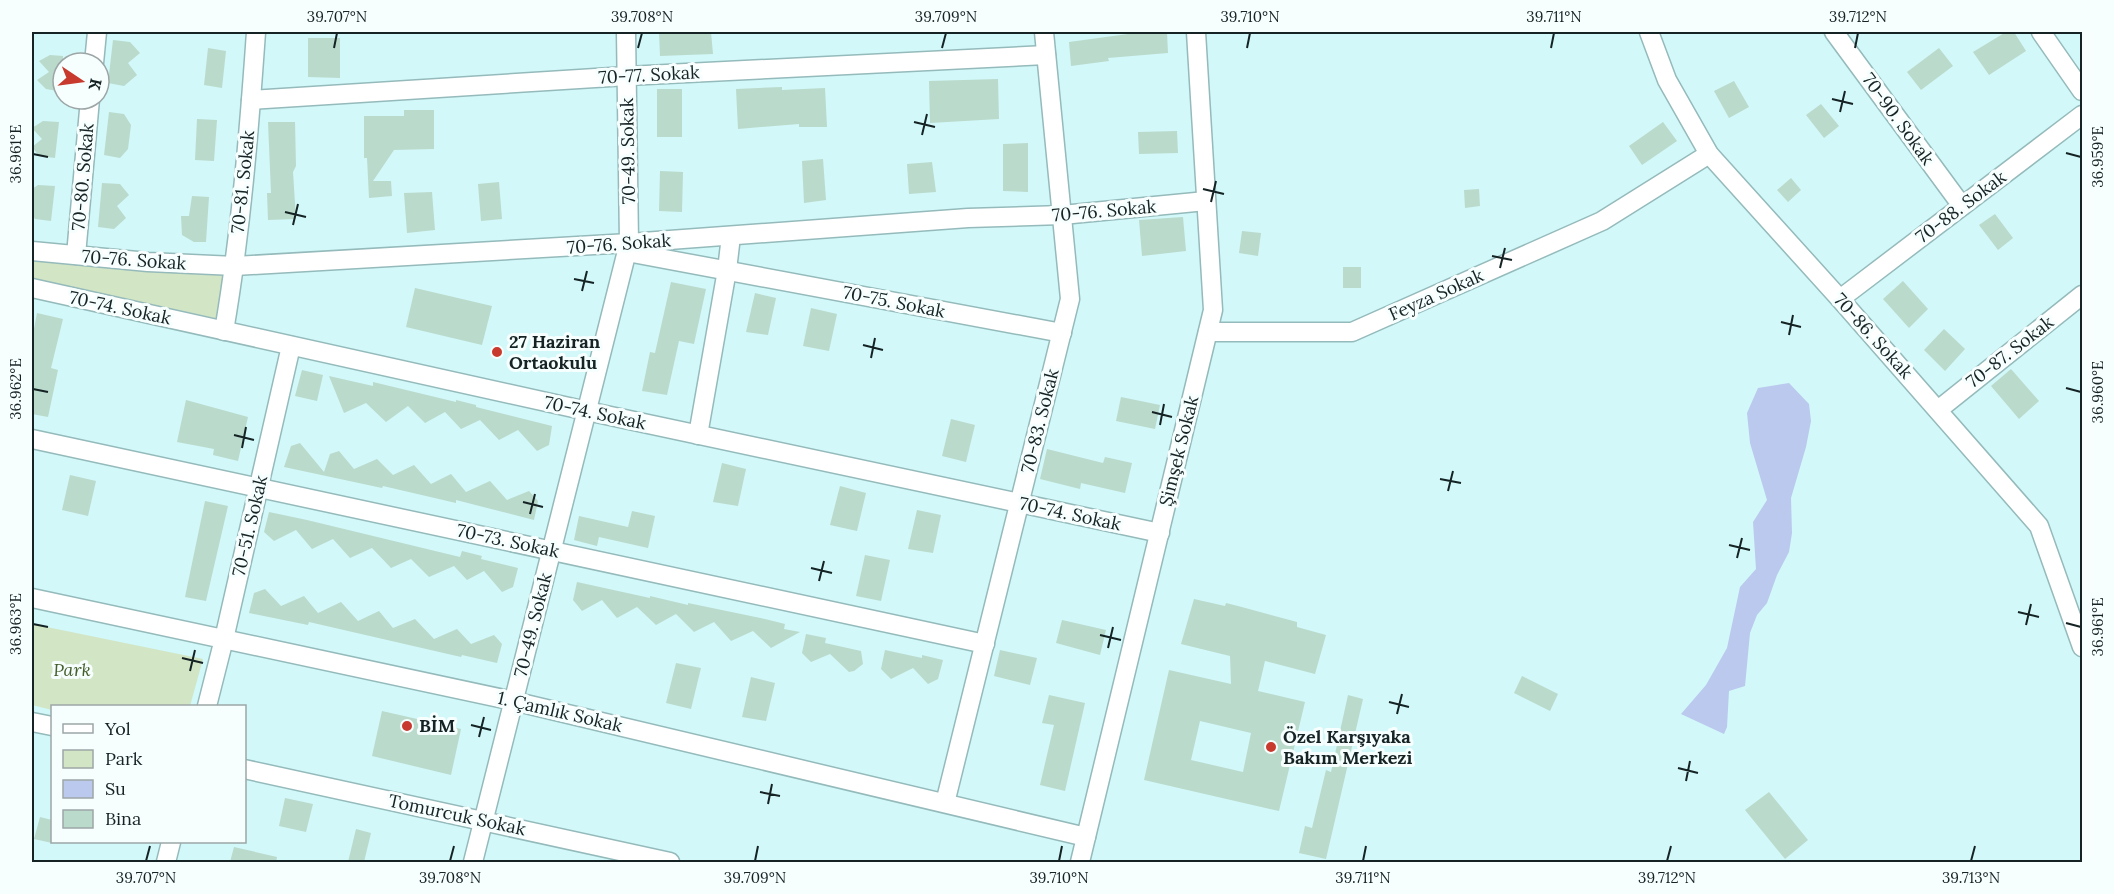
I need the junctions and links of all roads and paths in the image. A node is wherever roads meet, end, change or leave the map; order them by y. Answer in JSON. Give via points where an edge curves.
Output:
{"nodes":[{"id":1,"x":97,"y":32,"type":"edge"},
{"id":2,"x":256,"y":32,"type":"edge"},
{"id":3,"x":626,"y":32,"type":"edge"},
{"id":4,"x":1044,"y":32,"type":"edge"},
{"id":5,"x":1196,"y":32,"type":"edge"},
{"id":6,"x":1649,"y":32,"type":"edge"},
{"id":7,"x":1834,"y":32,"type":"edge"},
{"id":8,"x":2041,"y":32,"type":"edge"},
{"id":9,"x":95,"y":51,"type":"edge"},
{"id":10,"x":1046,"y":55,"type":"junction"},
{"id":11,"x":627,"y":76,"type":"junction"},
{"id":12,"x":2082,"y":91,"type":"edge"},
{"id":13,"x":251,"y":100,"type":"junction"},
{"id":14,"x":89,"y":111,"type":"edge"},
{"id":15,"x":2082,"y":115,"type":"edge"},
{"id":16,"x":1709,"y":154,"type":"junction"},
{"id":17,"x":1206,"y":201,"type":"junction"},
{"id":18,"x":1962,"y":206,"type":"junction"},
{"id":19,"x":1062,"y":215,"type":"junction"},
{"id":20,"x":731,"y":236,"type":"junction"},
{"id":21,"x":628,"y":248,"type":"junction"},
{"id":22,"x":32,"y":251,"type":"edge"},
{"id":23,"x":76,"y":255,"type":"junction"},
{"id":24,"x":235,"y":266,"type":"junction"},
{"id":25,"x":727,"y":270,"type":"junction"},
{"id":26,"x":32,"y":288,"type":"edge"},
{"id":27,"x":2082,"y":295,"type":"edge"},
{"id":28,"x":1840,"y":299,"type":"junction"},
{"id":29,"x":224,"y":331,"type":"junction"},
{"id":30,"x":1208,"y":332,"type":"junction"},
{"id":31,"x":1062,"y":333,"type":"junction"},
{"id":32,"x":291,"y":346,"type":"junction"},
{"id":33,"x":1938,"y":410,"type":"junction"},
{"id":34,"x":586,"y":411,"type":"junction"},
{"id":35,"x":698,"y":435,"type":"junction"},
{"id":36,"x":32,"y":438,"type":"edge"},
{"id":37,"x":259,"y":487,"type":"junction"},
{"id":38,"x":1020,"y":503,"type":"junction"},
{"id":39,"x":1160,"y":532,"type":"junction"},
{"id":40,"x":552,"y":550,"type":"junction"},
{"id":41,"x":32,"y":598,"type":"edge"},
{"id":42,"x":224,"y":639,"type":"junction"},
{"id":43,"x":985,"y":644,"type":"junction"},
{"id":44,"x":2082,"y":647,"type":"edge"},
{"id":45,"x":513,"y":701,"type":"junction"},
{"id":46,"x":207,"y":705,"type":"edge"},
{"id":47,"x":32,"y":722,"type":"edge"},
{"id":48,"x":51,"y":726,"type":"edge"},
{"id":49,"x":246,"y":769,"type":"edge"},
{"id":50,"x":945,"y":803,"type":"junction"},
{"id":51,"x":483,"y":821,"type":"junction"},
{"id":52,"x":1086,"y":837,"type":"junction"},
{"id":53,"x":171,"y":843,"type":"edge"},
{"id":54,"x":166,"y":862,"type":"edge"},
{"id":55,"x":473,"y":862,"type":"edge"},
{"id":56,"x":670,"y":862,"type":"edge"},
{"id":57,"x":1080,"y":862,"type":"edge"}],
"edges":[{"from":1,"to":9,"type":"street"},
{"from":2,"to":13,"type":"street","name":"70-81. Sokak"},
{"from":3,"to":11,"type":"street","name":"70-49. Sokak"},
{"from":4,"to":10,"type":"street","name":"70-83. Sokak"},
{"from":5,"to":17,"type":"street","name":"Şimşek Sokak"},
{"from":6,"to":16,"type":"street","name":"70-86. Sokak","via":[[1667,80]]},
{"from":7,"to":18,"type":"street","name":"70-90. Sokak"},
{"from":8,"to":12,"type":"street"},
{"from":10,"to":11,"type":"street","name":"70-77. Sokak"},
{"from":10,"to":19,"type":"street","name":"70-83. Sokak"},
{"from":11,"to":13,"type":"street","name":"70-77. Sokak"},
{"from":11,"to":21,"type":"street","name":"70-49. Sokak"},
{"from":13,"to":24,"type":"street","name":"70-81. Sokak"},
{"from":14,"to":23,"type":"street","name":"70-80. Sokak"},
{"from":15,"to":18,"type":"street","name":"70-88. Sokak"},
{"from":16,"to":28,"type":"street","name":"70-86. Sokak"},
{"from":16,"to":30,"type":"street","name":"Feyza Sokak","via":[[1602,221],[1352,332]]},
{"from":17,"to":19,"type":"street","name":"70-76. Sokak"},
{"from":17,"to":30,"type":"street","name":"Şimşek Sokak","via":[[1213,310]]},
{"from":18,"to":28,"type":"street","name":"70-88. Sokak"},
{"from":19,"to":20,"type":"street","name":"70-76. Sokak"},
{"from":19,"to":31,"type":"street","name":"70-83. Sokak","via":[[1070,299]]},
{"from":20,"to":21,"type":"street","name":"70-76. Sokak"},
{"from":20,"to":25,"type":"street"},
{"from":21,"to":24,"type":"street","name":"70-76. Sokak"},
{"from":21,"to":25,"type":"street","name":"70-75. Sokak"},
{"from":21,"to":34,"type":"street","name":"70-49. Sokak"},
{"from":22,"to":23,"type":"street","name":"70-76. Sokak"},
{"from":23,"to":24,"type":"street","name":"70-76. Sokak"},
{"from":24,"to":29,"type":"street","name":"70-81. Sokak"},
{"from":25,"to":31,"type":"street","name":"70-75. Sokak"},
{"from":25,"to":35,"type":"street"},
{"from":26,"to":29,"type":"street","name":"70-74. Sokak"},
{"from":27,"to":33,"type":"street","name":"70-87. Sokak"},
{"from":28,"to":33,"type":"street","name":"70-86. Sokak"},
{"from":29,"to":32,"type":"street","name":"70-74. Sokak"},
{"from":30,"to":39,"type":"street","name":"Şimşek Sokak"},
{"from":31,"to":38,"type":"street","name":"70-83. Sokak"},
{"from":32,"to":34,"type":"street","name":"70-74. Sokak"},
{"from":32,"to":37,"type":"street","name":"70-51. Sokak"},
{"from":33,"to":44,"type":"street","name":"70-86. Sokak","via":[[2039,526]]},
{"from":34,"to":35,"type":"street","name":"70-74. Sokak"},
{"from":34,"to":40,"type":"street","name":"70-49. Sokak"},
{"from":35,"to":38,"type":"street","name":"70-74. Sokak"},
{"from":36,"to":37,"type":"street","name":"70-73. Sokak"},
{"from":37,"to":40,"type":"street","name":"70-73. Sokak"},
{"from":37,"to":42,"type":"street","name":"70-51. Sokak"},
{"from":38,"to":39,"type":"street","name":"70-74. Sokak"},
{"from":38,"to":43,"type":"street","name":"70-83. Sokak"},
{"from":39,"to":52,"type":"street","name":"Şimşek Sokak"},
{"from":40,"to":43,"type":"street","name":"70-73. Sokak"},
{"from":40,"to":45,"type":"street","name":"70-49. Sokak"},
{"from":41,"to":42,"type":"street","name":"1. Çamlık Sokak"},
{"from":42,"to":45,"type":"street","name":"1. Çamlık Sokak"},
{"from":42,"to":46,"type":"street","name":"70-51. Sokak"},
{"from":43,"to":50,"type":"street","name":"70-83. Sokak"},
{"from":45,"to":50,"type":"street","name":"1. Çamlık Sokak"},
{"from":45,"to":51,"type":"street","name":"70-49. Sokak"},
{"from":47,"to":48,"type":"street"},
{"from":49,"to":51,"type":"street","name":"Tomurcuk Sokak"},
{"from":50,"to":52,"type":"street","name":"1. Çamlık Sokak"},
{"from":51,"to":55,"type":"street","name":"70-49. Sokak"},
{"from":51,"to":56,"type":"street","name":"Tomurcuk Sokak"},
{"from":52,"to":57,"type":"street","name":"Şimşek Sokak"},
{"from":53,"to":54,"type":"street"}]}
